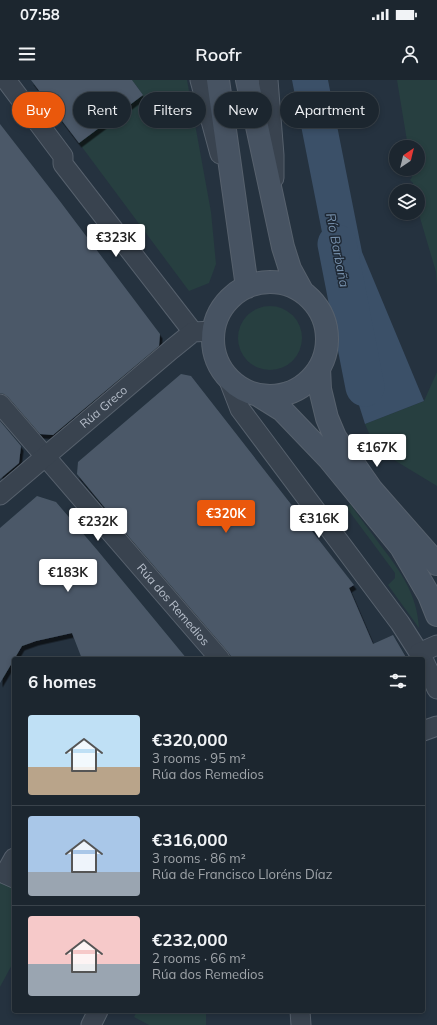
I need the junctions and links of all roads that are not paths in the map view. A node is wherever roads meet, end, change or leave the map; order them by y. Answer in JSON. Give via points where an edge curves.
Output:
{"nodes":[{"id":1,"x":6,"y":80,"type":"edge"},
{"id":2,"x":200,"y":80,"type":"edge"},
{"id":3,"x":218,"y":80,"type":"edge"},
{"id":4,"x":247,"y":80,"type":"edge"},
{"id":5,"x":268,"y":80,"type":"edge"},
{"id":6,"x":274,"y":207,"type":"junction"},
{"id":7,"x":238,"y":221,"type":"junction"},
{"id":8,"x":247,"y":287,"type":"junction"},
{"id":9,"x":302,"y":292,"type":"junction"},
{"id":10,"x":203,"y":332,"type":"junction"},
{"id":11,"x":319,"y":368,"type":"junction"},
{"id":12,"x":228,"y":378,"type":"junction"},
{"id":13,"x":258,"y":395,"type":"junction"},
{"id":14,"x":0,"y":404,"type":"edge"},
{"id":15,"x":45,"y":457,"type":"junction"},
{"id":16,"x":0,"y":496,"type":"edge"},
{"id":17,"x":437,"y":564,"type":"edge"},
{"id":18,"x":437,"y":615,"type":"edge"},
{"id":19,"x":437,"y":645,"type":"edge"},
{"id":20,"x":419,"y":653,"type":"junction"},
{"id":21,"x":218,"y":657,"type":"edge"},
{"id":22,"x":422,"y":657,"type":"edge"},
{"id":23,"x":425,"y":663,"type":"edge"},
{"id":24,"x":437,"y":688,"type":"edge"},
{"id":25,"x":437,"y":726,"type":"edge"},
{"id":26,"x":425,"y":730,"type":"edge"},
{"id":27,"x":12,"y":862,"type":"edge"},
{"id":28,"x":12,"y":877,"type":"edge"},
{"id":29,"x":97,"y":1013,"type":"edge"},
{"id":30,"x":300,"y":1013,"type":"edge"},
{"id":31,"x":91,"y":1025,"type":"edge"},
{"id":32,"x":301,"y":1025,"type":"edge"}],
"edges":[{"from":1,"to":10,"type":"street","via":[[63,156],[63,164]]},
{"from":2,"to":7,"type":"street"},
{"from":3,"to":7,"type":"street"},
{"from":4,"to":6,"type":"street"},
{"from":5,"to":6,"type":"street","via":[[274,155]]},
{"from":6,"to":9,"type":"street","via":[[285,255]]},
{"from":7,"to":8,"type":"street"},
{"from":8,"to":9,"type":"street","via":[[275,282],[289,285]]},
{"from":8,"to":10,"type":"street","via":[[231,297]]},
{"from":9,"to":11,"type":"street","via":[[314,303],[323,318],[327,334],[326,351]]},
{"from":10,"to":12,"type":"street","via":[[214,348],[219,364]]},
{"from":10,"to":15,"type":"street","name":"Rúa Greco","via":[[172,349]]},
{"from":11,"to":13,"type":"street","via":[[308,382],[293,391],[276,396]]},
{"from":11,"to":17,"type":"street","via":[[320,389],[335,437],[372,490]]},
{"from":12,"to":13,"type":"street","via":[[242,389]]},
{"from":12,"to":20,"type":"street","via":[[240,409],[400,623]]},
{"from":13,"to":18,"type":"street","via":[[282,410],[329,459],[401,547],[429,595]]},
{"from":14,"to":15,"type":"street","name":"Rúa dos Remedios"},
{"from":15,"to":16,"type":"street","name":"Rúa Greco"},
{"from":15,"to":21,"type":"street","name":"Rúa dos Remedios"},
{"from":19,"to":20,"type":"street"},
{"from":20,"to":22,"type":"street"},
{"from":23,"to":24,"type":"street"},
{"from":25,"to":26,"type":"street"},
{"from":27,"to":28,"type":"street","via":[[5,874]]},
{"from":29,"to":31,"type":"street"},
{"from":30,"to":32,"type":"street"}]}
